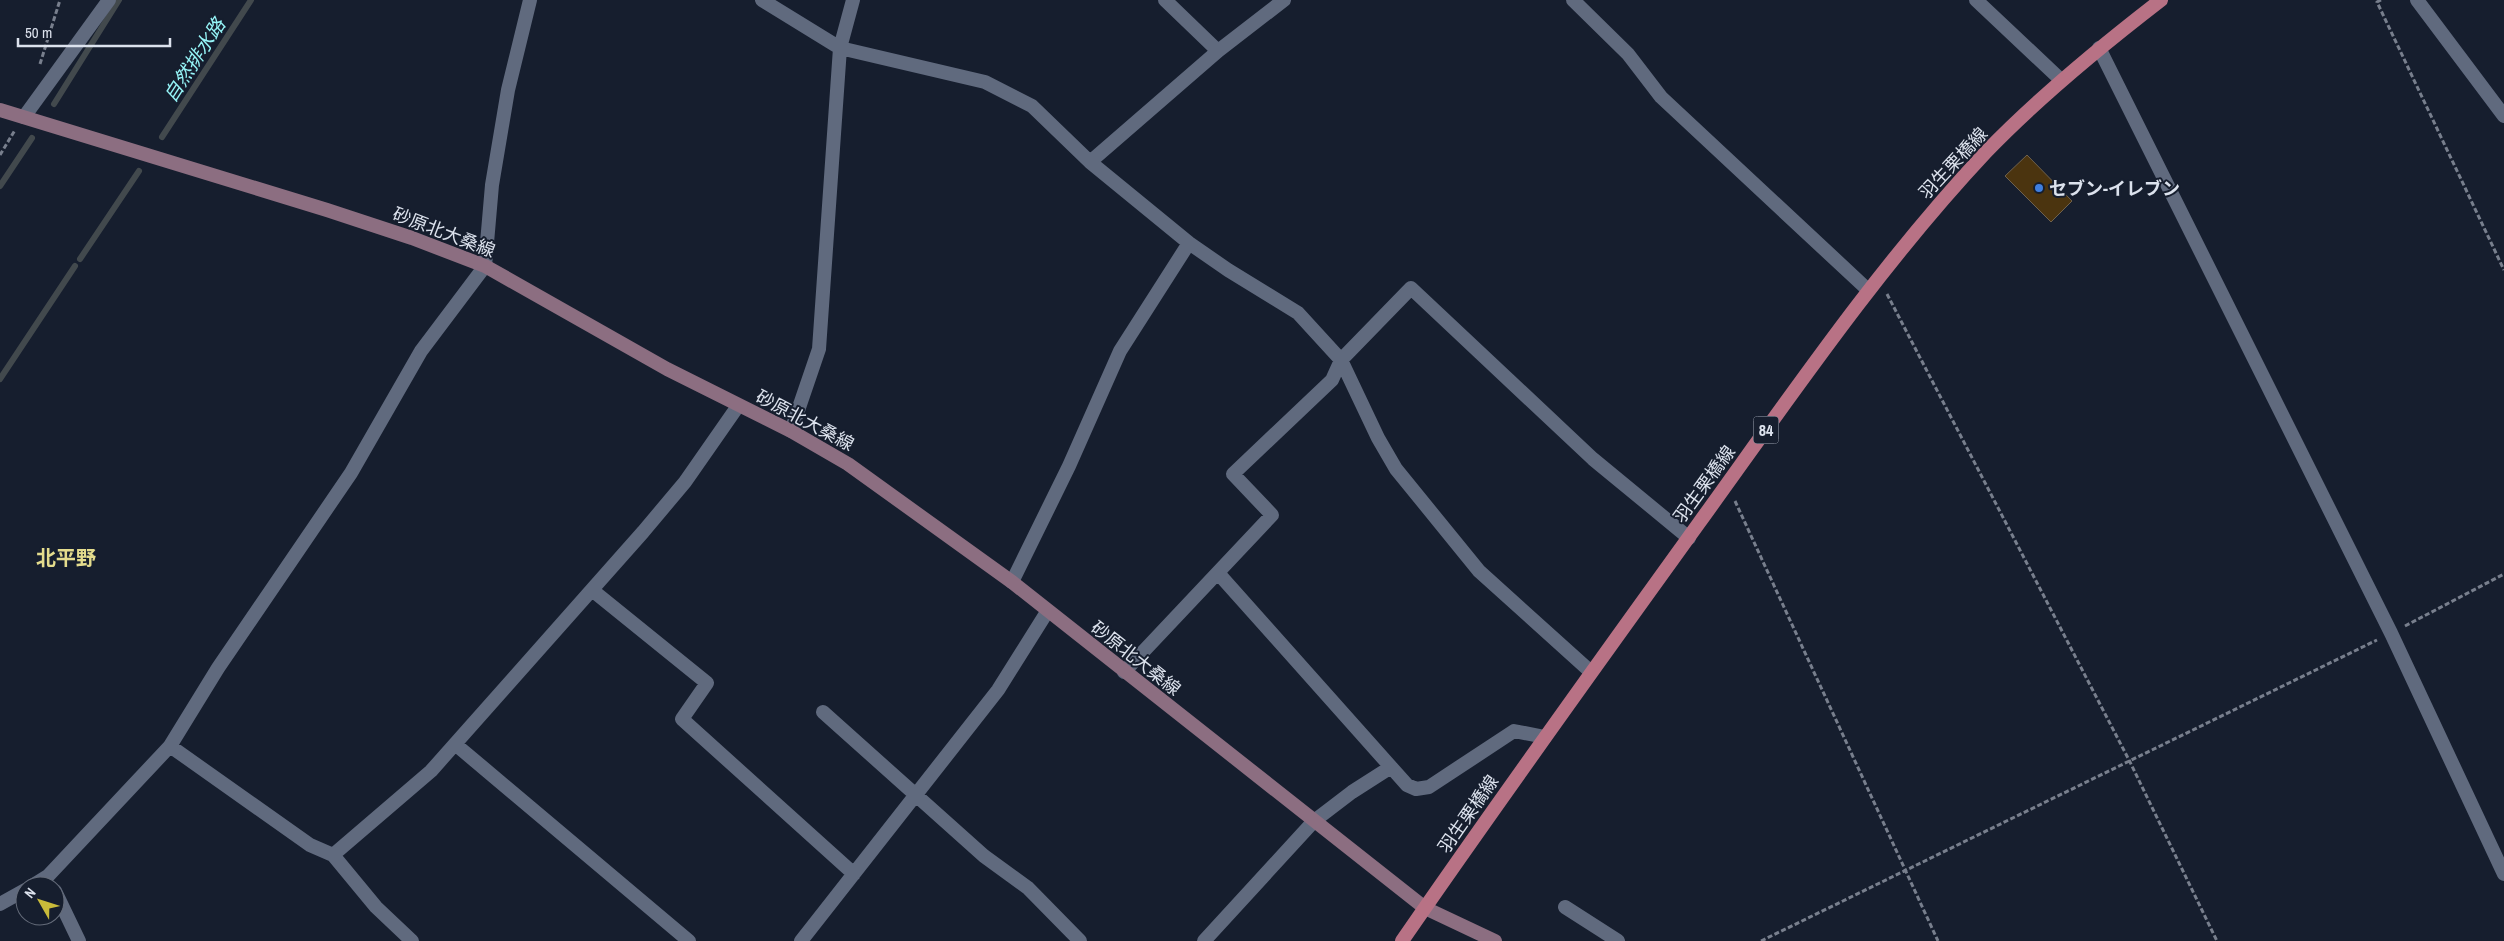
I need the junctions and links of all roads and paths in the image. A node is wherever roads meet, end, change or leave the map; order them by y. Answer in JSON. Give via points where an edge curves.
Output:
{"nodes":[{"id":1,"x":109,"y":0,"type":"edge"},
{"id":2,"x":530,"y":0,"type":"edge"},
{"id":3,"x":762,"y":0,"type":"edge"},
{"id":4,"x":853,"y":0,"type":"edge"},
{"id":5,"x":1165,"y":0,"type":"edge"},
{"id":6,"x":1284,"y":0,"type":"edge"},
{"id":7,"x":1572,"y":0,"type":"edge"},
{"id":8,"x":1976,"y":0,"type":"edge"},
{"id":9,"x":2161,"y":0,"type":"edge"},
{"id":10,"x":2381,"y":0,"type":"edge"},
{"id":11,"x":2417,"y":0,"type":"edge"},
{"id":12,"x":840,"y":48,"type":"junction"},
{"id":13,"x":2099,"y":48,"type":"junction"},
{"id":14,"x":1218,"y":51,"type":"junction"},
{"id":15,"x":2061,"y":80,"type":"junction"},
{"id":16,"x":0,"y":110,"type":"edge"},
{"id":17,"x":2504,"y":116,"type":"edge"},
{"id":18,"x":24,"y":117,"type":"junction"},
{"id":19,"x":1090,"y":162,"type":"junction"},
{"id":20,"x":1189,"y":243,"type":"junction"},
{"id":21,"x":485,"y":266,"type":"junction"},
{"id":22,"x":2504,"y":270,"type":"edge"},
{"id":23,"x":1878,"y":278,"type":"junction"},
{"id":24,"x":1868,"y":290,"type":"junction"},
{"id":25,"x":1341,"y":360,"type":"junction"},
{"id":26,"x":738,"y":406,"type":"junction"},
{"id":27,"x":791,"y":431,"type":"junction"},
{"id":28,"x":1727,"y":484,"type":"junction"},
{"id":29,"x":1689,"y":538,"type":"junction"},
{"id":30,"x":1218,"y":573,"type":"junction"},
{"id":31,"x":2504,"y":574,"type":"edge"},
{"id":32,"x":1012,"y":582,"type":"junction"},
{"id":33,"x":592,"y":590,"type":"junction"},
{"id":34,"x":1047,"y":612,"type":"junction"},
{"id":35,"x":2391,"y":633,"type":"junction"},
{"id":36,"x":1124,"y":672,"type":"junction"},
{"id":37,"x":1591,"y":672,"type":"junction"},
{"id":38,"x":823,"y":712,"type":"dead end"},
{"id":39,"x":1546,"y":736,"type":"junction"},
{"id":40,"x":456,"y":744,"type":"junction"},
{"id":41,"x":170,"y":746,"type":"junction"},
{"id":42,"x":2129,"y":760,"type":"junction"},
{"id":43,"x":1391,"y":767,"type":"junction"},
{"id":44,"x":917,"y":794,"type":"junction"},
{"id":45,"x":1314,"y":821,"type":"junction"},
{"id":46,"x":333,"y":855,"type":"junction"},
{"id":47,"x":1905,"y":871,"type":"junction"},
{"id":48,"x":854,"y":874,"type":"junction"},
{"id":49,"x":2504,"y":874,"type":"edge"},
{"id":50,"x":54,"y":876,"type":"edge"},
{"id":51,"x":15,"y":896,"type":"edge"},
{"id":52,"x":0,"y":904,"type":"edge"},
{"id":53,"x":1564,"y":906,"type":"dead end"},
{"id":54,"x":1425,"y":908,"type":"junction"},
{"id":55,"x":65,"y":912,"type":"edge"},
{"id":56,"x":79,"y":941,"type":"edge"},
{"id":57,"x":412,"y":941,"type":"edge"},
{"id":58,"x":689,"y":941,"type":"edge"},
{"id":59,"x":801,"y":941,"type":"edge"},
{"id":60,"x":1080,"y":941,"type":"edge"},
{"id":61,"x":1204,"y":941,"type":"edge"},
{"id":62,"x":1402,"y":941,"type":"edge"},
{"id":63,"x":1495,"y":941,"type":"edge"},
{"id":64,"x":1618,"y":941,"type":"edge"},
{"id":65,"x":1761,"y":941,"type":"edge"},
{"id":66,"x":1938,"y":941,"type":"edge"},
{"id":67,"x":2216,"y":941,"type":"edge"}],
"edges":[{"from":1,"to":18,"type":"street"},
{"from":2,"to":21,"type":"street","via":[[508,90],[495,166]]},
{"from":3,"to":12,"type":"street"},
{"from":4,"to":12,"type":"street"},
{"from":5,"to":14,"type":"street"},
{"from":6,"to":14,"type":"street"},
{"from":7,"to":24,"type":"street","via":[[1628,54],[1661,97]]},
{"from":8,"to":15,"type":"street"},
{"from":9,"to":13,"type":"main road","name":"羽生栗橋線","number":"84"},
{"from":10,"to":22,"type":"path","via":[[2377,2]]},
{"from":11,"to":17,"type":"street"},
{"from":12,"to":19,"type":"street","via":[[985,82],[1032,106]]},
{"from":12,"to":27,"type":"street","via":[[820,349]]},
{"from":13,"to":15,"type":"main road","name":"羽生栗橋線","number":"84"},
{"from":13,"to":35,"type":"street"},
{"from":14,"to":19,"type":"street"},
{"from":15,"to":23,"type":"main road","name":"羽生栗橋線","number":"84","via":[[1988,151]]},
{"from":16,"to":18,"type":"main road","name":"砂原北大桑線"},
{"from":18,"to":21,"type":"main road","name":"砂原北大桑線","via":[[412,238]]},
{"from":19,"to":20,"type":"street"},
{"from":20,"to":25,"type":"street","via":[[1298,313]]},
{"from":20,"to":32,"type":"street","via":[[1120,351],[1069,466]]},
{"from":21,"to":26,"type":"main road","name":"砂原北大桑線","via":[[667,370]]},
{"from":21,"to":41,"type":"street","via":[[421,351],[351,473],[218,668]]},
{"from":23,"to":24,"type":"main road","name":"羽生栗橋線","number":"84"},
{"from":23,"to":42,"type":"path"},
{"from":24,"to":28,"type":"main road","name":"羽生栗橋線","number":"84"},
{"from":25,"to":29,"type":"street","via":[[1411,288],[1593,459]]},
{"from":25,"to":30,"type":"street","via":[[1332,380],[1232,474],[1272,515]]},
{"from":25,"to":37,"type":"street","via":[[1396,469],[1479,571]]},
{"from":26,"to":27,"type":"main road","name":"砂原北大桑線"},
{"from":26,"to":33,"type":"street","via":[[685,482]]},
{"from":27,"to":32,"type":"main road","name":"砂原北大桑線","via":[[848,464]]},
{"from":28,"to":29,"type":"main road","name":"羽生栗橋線","number":"84"},
{"from":28,"to":47,"type":"path"},
{"from":29,"to":37,"type":"main road","name":"羽生栗橋線","number":"84"},
{"from":30,"to":36,"type":"street"},
{"from":30,"to":43,"type":"street"},
{"from":31,"to":35,"type":"path"},
{"from":32,"to":34,"type":"main road","name":"砂原北大桑線"},
{"from":33,"to":40,"type":"street"},
{"from":33,"to":48,"type":"street","via":[[707,683],[682,719]]},
{"from":34,"to":36,"type":"main road","name":"砂原北大桑線"},
{"from":34,"to":44,"type":"street","via":[[998,690]]},
{"from":35,"to":42,"type":"path"},
{"from":35,"to":49,"type":"street"},
{"from":36,"to":45,"type":"main road","name":"砂原北大桑線"},
{"from":37,"to":39,"type":"main road","name":"羽生栗橋線","number":"84"},
{"from":38,"to":44,"type":"street"},
{"from":39,"to":43,"type":"street","via":[[1514,732],[1429,787],[1416,789],[1407,785]]},
{"from":39,"to":54,"type":"main road","name":"羽生栗橋線","number":"84"},
{"from":40,"to":46,"type":"street","via":[[431,771]]},
{"from":40,"to":58,"type":"street"},
{"from":41,"to":46,"type":"street","via":[[310,845]]},
{"from":41,"to":50,"type":"street"},
{"from":42,"to":47,"type":"path"},
{"from":42,"to":67,"type":"path"},
{"from":43,"to":45,"type":"street"},
{"from":44,"to":48,"type":"street"},
{"from":44,"to":60,"type":"street","via":[[984,856],[1028,888]]},
{"from":45,"to":54,"type":"main road","name":"砂原北大桑線"},
{"from":45,"to":61,"type":"street"},
{"from":46,"to":57,"type":"street","via":[[376,908]]},
{"from":47,"to":65,"type":"path"},
{"from":47,"to":66,"type":"path"},
{"from":48,"to":59,"type":"street"},
{"from":51,"to":52,"type":"street"},
{"from":53,"to":64,"type":"street"},
{"from":54,"to":62,"type":"main road","name":"羽生栗橋線","number":"84"},
{"from":54,"to":63,"type":"main road","name":"砂原北大桑線"},
{"from":55,"to":56,"type":"street"}]}
